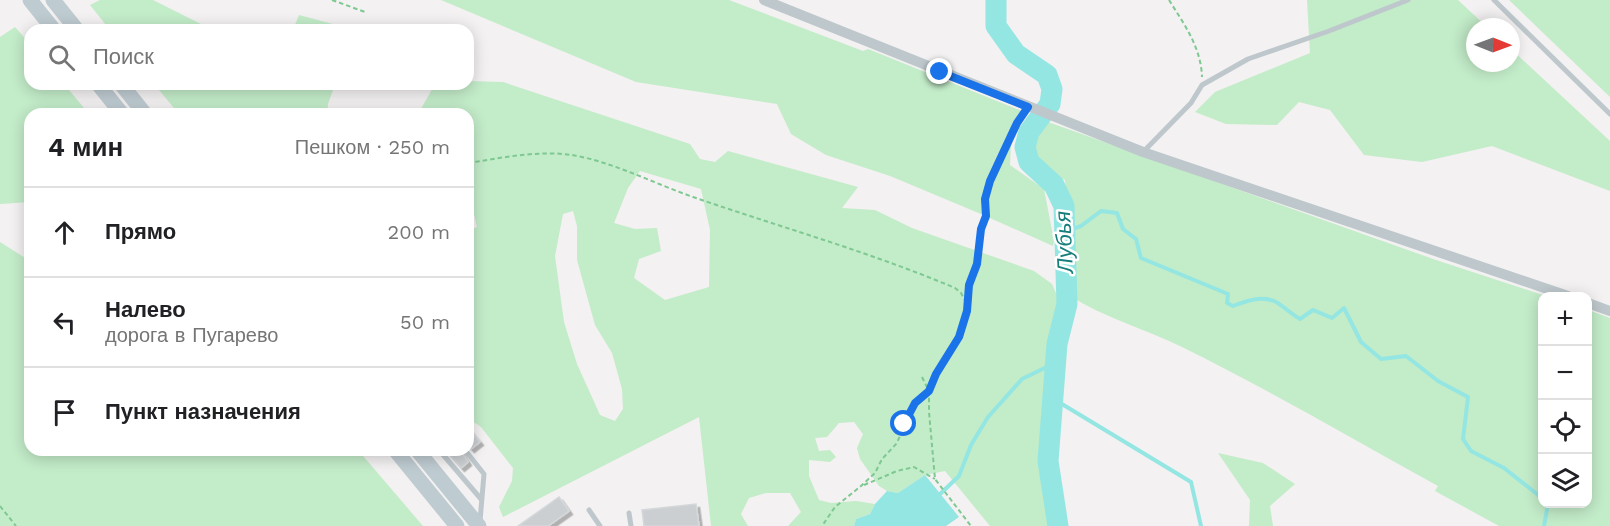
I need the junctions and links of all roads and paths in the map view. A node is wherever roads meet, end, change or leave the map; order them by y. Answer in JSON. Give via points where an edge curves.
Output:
{"nodes":[{"id":1,"x":30,"y":0,"type":"edge"},
{"id":2,"x":53,"y":0,"type":"edge"},
{"id":3,"x":333,"y":0,"type":"edge"},
{"id":4,"x":764,"y":0,"type":"edge"},
{"id":5,"x":1169,"y":0,"type":"edge"},
{"id":6,"x":1408,"y":0,"type":"edge"},
{"id":7,"x":1494,"y":0,"type":"edge"},
{"id":8,"x":365,"y":12,"type":"dead end"},
{"id":9,"x":49,"y":24,"type":"edge"},
{"id":10,"x":72,"y":24,"type":"edge"},
{"id":11,"x":1202,"y":86,"type":"junction"},
{"id":12,"x":103,"y":90,"type":"edge"},
{"id":13,"x":126,"y":90,"type":"edge"},
{"id":14,"x":1028,"y":107,"type":"junction"},
{"id":15,"x":117,"y":108,"type":"edge"},
{"id":16,"x":140,"y":108,"type":"edge"},
{"id":17,"x":1610,"y":114,"type":"edge"},
{"id":18,"x":1143,"y":152,"type":"junction"},
{"id":19,"x":474,"y":162,"type":"edge"},
{"id":20,"x":1553,"y":292,"type":"edge"},
{"id":21,"x":967,"y":304,"type":"junction"},
{"id":22,"x":1592,"y":305,"type":"edge"},
{"id":23,"x":1610,"y":311,"type":"edge"},
{"id":24,"x":922,"y":377,"type":"dead end"},
{"id":25,"x":929,"y":391,"type":"junction"},
{"id":26,"x":400,"y":456,"type":"edge"},
{"id":27,"x":422,"y":456,"type":"edge"},
{"id":28,"x":444,"y":456,"type":"edge"},
{"id":29,"x":470,"y":456,"type":"edge"},
{"id":30,"x":937,"y":481,"type":"junction"},
{"id":31,"x":861,"y":486,"type":"junction"},
{"id":32,"x":481,"y":499,"type":"junction"},
{"id":33,"x":0,"y":506,"type":"edge"},
{"id":34,"x":589,"y":510,"type":"dead end"},
{"id":35,"x":629,"y":513,"type":"dead end"},
{"id":36,"x":16,"y":526,"type":"edge"},
{"id":37,"x":457,"y":526,"type":"edge"},
{"id":38,"x":480,"y":526,"type":"edge"},
{"id":39,"x":600,"y":526,"type":"edge"},
{"id":40,"x":631,"y":526,"type":"edge"},
{"id":41,"x":822,"y":526,"type":"edge"},
{"id":42,"x":971,"y":526,"type":"edge"}],
"edges":[{"from":1,"to":9,"type":"main road"},
{"from":2,"to":10,"type":"main road"},
{"from":3,"to":8,"type":"path"},
{"from":4,"to":14,"type":"street"},
{"from":5,"to":11,"type":"path","via":[[1195,42],[1202,63]]},
{"from":6,"to":11,"type":"lane","via":[[1248,59]]},
{"from":7,"to":17,"type":"lane"},
{"from":11,"to":18,"type":"lane","via":[[1191,103]]},
{"from":12,"to":15,"type":"main road"},
{"from":13,"to":16,"type":"main road"},
{"from":14,"to":18,"type":"street"},
{"from":14,"to":21,"type":"path","via":[[990,181]]},
{"from":18,"to":20,"type":"street"},
{"from":19,"to":21,"type":"path","via":[[541,154],[591,160],[898,265],[955,288]]},
{"from":21,"to":25,"type":"path","via":[[959,337]]},
{"from":22,"to":23,"type":"street"},
{"from":24,"to":25,"type":"path"},
{"from":25,"to":30,"type":"path"},
{"from":25,"to":31,"type":"path","via":[[915,403],[892,450]]},
{"from":26,"to":37,"type":"main road"},
{"from":27,"to":38,"type":"main road"},
{"from":28,"to":32,"type":"lane"},
{"from":29,"to":32,"type":"lane","via":[[484,474]]},
{"from":30,"to":31,"type":"path","via":[[914,467]]},
{"from":30,"to":42,"type":"path"},
{"from":31,"to":41,"type":"path","via":[[835,507]]},
{"from":32,"to":38,"type":"lane"},
{"from":33,"to":36,"type":"path"},
{"from":34,"to":39,"type":"lane"},
{"from":35,"to":40,"type":"lane"}]}
